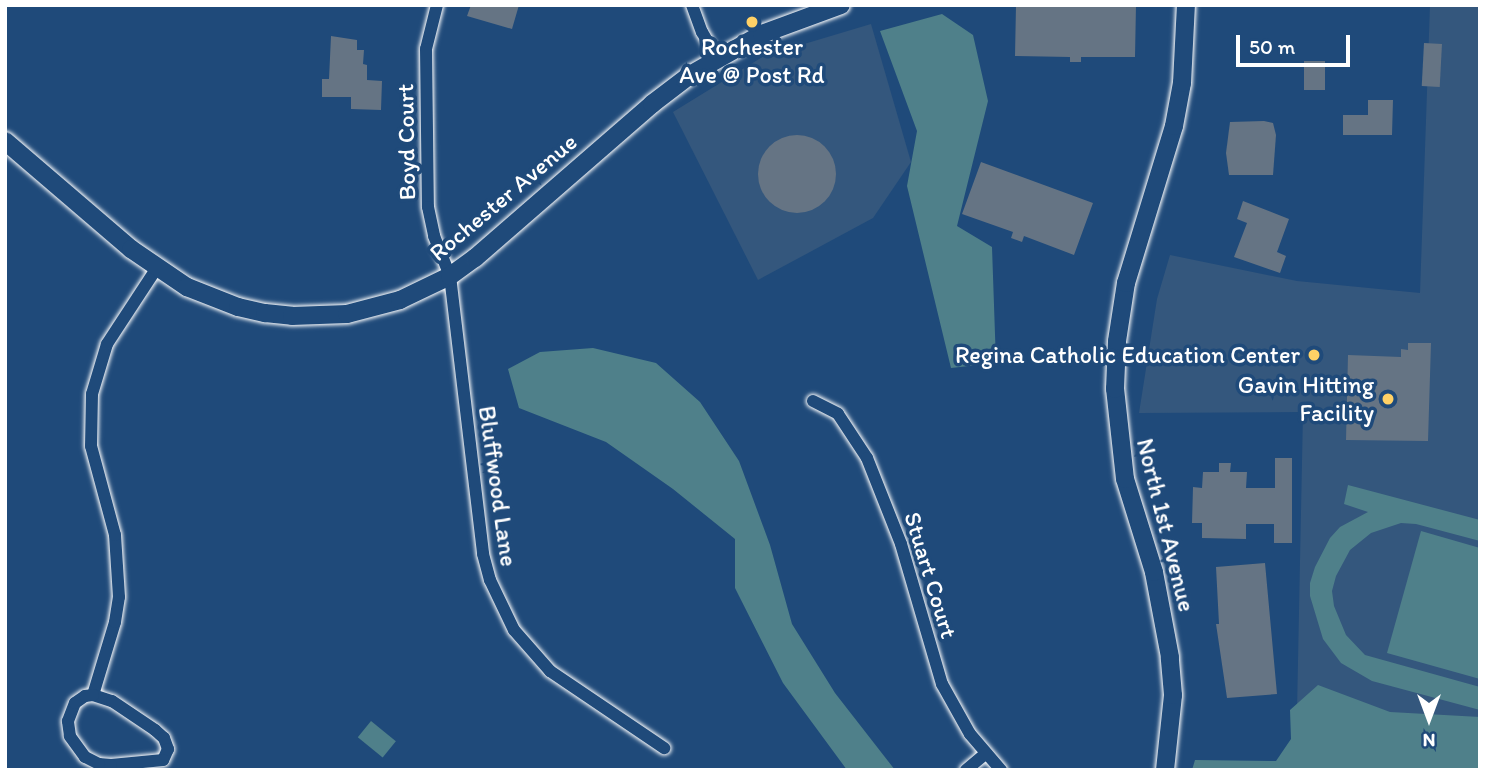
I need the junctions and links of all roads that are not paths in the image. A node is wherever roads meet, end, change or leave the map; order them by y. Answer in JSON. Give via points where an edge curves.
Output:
{"nodes":[{"id":1,"x":437,"y":5,"type":"edge"},
{"id":2,"x":692,"y":5,"type":"edge"},
{"id":3,"x":841,"y":5,"type":"edge"},
{"id":4,"x":1186,"y":5,"type":"edge"},
{"id":5,"x":717,"y":58,"type":"junction"},
{"id":6,"x":5,"y":141,"type":"edge"},
{"id":7,"x":156,"y":269,"type":"junction"},
{"id":8,"x":450,"y":276,"type":"junction"},
{"id":9,"x":813,"y":401,"type":"dead end"},
{"id":10,"x":93,"y":695,"type":"junction"},
{"id":11,"x":664,"y":748,"type":"dead end"},
{"id":12,"x":986,"y":753,"type":"junction"},
{"id":13,"x":966,"y":770,"type":"edge"},
{"id":14,"x":1001,"y":770,"type":"edge"},
{"id":15,"x":1165,"y":770,"type":"edge"}],
"edges":[{"from":1,"to":8,"type":"street","name":"Boyd Court","via":[[426,49],[428,207]]},
{"from":2,"to":5,"type":"street"},
{"from":3,"to":5,"type":"main road","name":"Rochester Avenue","via":[[793,21]]},
{"from":4,"to":15,"type":"main road","name":"North 1st Avenue","via":[[1182,83],[1174,126],[1126,283],[1116,341],[1115,389],[1125,479],[1154,572],[1170,657],[1173,695]]},
{"from":5,"to":8,"type":"main road","name":"Rochester Avenue","via":[[652,104]]},
{"from":6,"to":7,"type":"main road","name":"Rochester Avenue"},
{"from":7,"to":8,"type":"main road","name":"Rochester Avenue","via":[[212,299],[292,316],[374,308]]},
{"from":7,"to":10,"type":"street","via":[[107,344],[92,394],[91,446],[115,536],[119,586],[115,622]]},
{"from":8,"to":11,"type":"street","name":"Bluffwood Lane","via":[[483,554],[500,606],[550,671]]},
{"from":9,"to":12,"type":"street","name":"Stuart Court","via":[[838,414],[867,458],[901,544],[942,684],[954,710]]},
{"from":10,"to":10,"type":"street","via":[[75,703],[68,720],[70,736],[85,757],[111,765],[163,760],[168,749],[164,738],[112,701]]},
{"from":12,"to":13,"type":"street"},
{"from":12,"to":14,"type":"street","name":"Stuart Court"}]}
